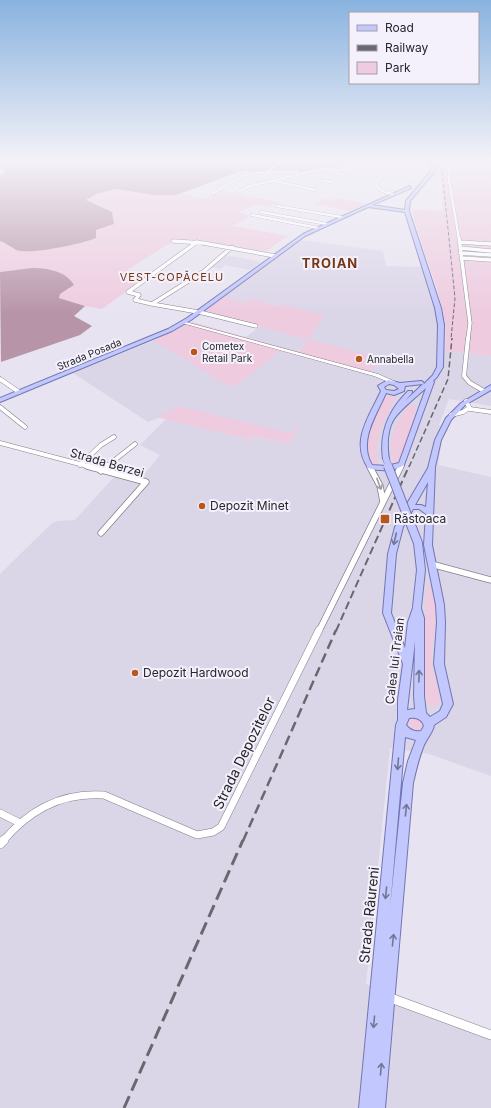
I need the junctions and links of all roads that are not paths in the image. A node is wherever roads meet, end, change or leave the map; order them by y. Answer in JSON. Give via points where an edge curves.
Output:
{"nodes":[{"id":1,"x":261,"y":212,"type":"dead end"},
{"id":2,"x":310,"y":212,"type":"edge"},
{"id":3,"x":353,"y":212,"type":"edge"},
{"id":4,"x":408,"y":212,"type":"edge"},
{"id":5,"x":455,"y":212,"type":"edge"},
{"id":6,"x":252,"y":215,"type":"dead end"},
{"id":7,"x":341,"y":217,"type":"junction"},
{"id":8,"x":327,"y":224,"type":"junction"},
{"id":9,"x":318,"y":228,"type":"junction"},
{"id":10,"x":173,"y":241,"type":"dead end"},
{"id":11,"x":197,"y":242,"type":"junction"},
{"id":12,"x":459,"y":242,"type":"junction"},
{"id":13,"x":491,"y":244,"type":"edge"},
{"id":14,"x":232,"y":248,"type":"junction"},
{"id":15,"x":460,"y":250,"type":"junction"},
{"id":16,"x":491,"y":251,"type":"edge"},
{"id":17,"x":491,"y":255,"type":"edge"},
{"id":18,"x":275,"y":256,"type":"junction"},
{"id":19,"x":461,"y":258,"type":"junction"},
{"id":20,"x":491,"y":260,"type":"edge"},
{"id":21,"x":152,"y":304,"type":"junction"},
{"id":22,"x":199,"y":312,"type":"junction"},
{"id":23,"x":184,"y":322,"type":"junction"},
{"id":24,"x":256,"y":326,"type":"dead end"},
{"id":25,"x":440,"y":353,"type":"junction"},
{"id":26,"x":376,"y":375,"type":"junction"},
{"id":27,"x":0,"y":379,"type":"edge"},
{"id":28,"x":431,"y":380,"type":"junction"},
{"id":29,"x":393,"y":382,"type":"junction"},
{"id":30,"x":421,"y":383,"type":"junction"},
{"id":31,"x":400,"y":385,"type":"junction"},
{"id":32,"x":383,"y":387,"type":"junction"},
{"id":33,"x":491,"y":387,"type":"edge"},
{"id":34,"x":484,"y":391,"type":"junction"},
{"id":35,"x":19,"y":392,"type":"junction"},
{"id":36,"x":394,"y":393,"type":"junction"},
{"id":37,"x":0,"y":400,"type":"edge"},
{"id":38,"x":466,"y":401,"type":"junction"},
{"id":39,"x":400,"y":402,"type":"junction"},
{"id":40,"x":408,"y":402,"type":"junction"},
{"id":41,"x":422,"y":405,"type":"junction"},
{"id":42,"x":0,"y":407,"type":"edge"},
{"id":43,"x":469,"y":408,"type":"junction"},
{"id":44,"x":491,"y":412,"type":"edge"},
{"id":45,"x":394,"y":415,"type":"junction"},
{"id":46,"x":451,"y":415,"type":"junction"},
{"id":47,"x":25,"y":427,"type":"dead end"},
{"id":48,"x":114,"y":437,"type":"dead end"},
{"id":49,"x":0,"y":443,"type":"edge"},
{"id":50,"x":135,"y":444,"type":"dead end"},
{"id":51,"x":402,"y":464,"type":"junction"},
{"id":52,"x":80,"y":465,"type":"junction"},
{"id":53,"x":370,"y":467,"type":"junction"},
{"id":54,"x":432,"y":467,"type":"junction"},
{"id":55,"x":101,"y":471,"type":"junction"},
{"id":56,"x":383,"y":503,"type":"junction"},
{"id":57,"x":409,"y":507,"type":"junction"},
{"id":58,"x":430,"y":514,"type":"junction"},
{"id":59,"x":101,"y":533,"type":"dead end"},
{"id":60,"x":431,"y":564,"type":"junction"},
{"id":61,"x":491,"y":580,"type":"edge"},
{"id":62,"x":417,"y":607,"type":"junction"},
{"id":63,"x":407,"y":663,"type":"junction"},
{"id":64,"x":421,"y":715,"type":"junction"},
{"id":65,"x":402,"y":722,"type":"junction"},
{"id":66,"x":428,"y":723,"type":"junction"},
{"id":67,"x":423,"y":735,"type":"junction"},
{"id":68,"x":0,"y":813,"type":"edge"},
{"id":69,"x":20,"y":823,"type":"junction"},
{"id":70,"x":0,"y":844,"type":"edge"},
{"id":71,"x":387,"y":997,"type":"junction"},
{"id":72,"x":491,"y":1035,"type":"edge"},
{"id":73,"x":366,"y":1108,"type":"edge"},
{"id":74,"x":378,"y":1108,"type":"edge"}],
"edges":[{"from":1,"to":8,"type":"street"},
{"from":2,"to":7,"type":"street"},
{"from":3,"to":7,"type":"main road","name":"Strada Posada"},
{"from":4,"to":25,"type":"main road","name":"Calea lui Traian","via":[[438,308],[441,325]]},
{"from":5,"to":12,"type":"street"},
{"from":6,"to":9,"type":"street"},
{"from":7,"to":8,"type":"main road","name":"Strada Posada"},
{"from":8,"to":9,"type":"main road","name":"Strada Posada"},
{"from":9,"to":18,"type":"main road","name":"Strada Posada","via":[[300,237]]},
{"from":10,"to":11,"type":"street"},
{"from":11,"to":14,"type":"street"},
{"from":11,"to":21,"type":"street","via":[[128,292],[139,295],[135,300]]},
{"from":12,"to":13,"type":"street"},
{"from":12,"to":15,"type":"street"},
{"from":14,"to":18,"type":"street"},
{"from":14,"to":21,"type":"street","via":[[203,272]]},
{"from":15,"to":16,"type":"street"},
{"from":15,"to":17,"type":"street"},
{"from":15,"to":19,"type":"street"},
{"from":18,"to":22,"type":"main road","name":"Strada Posada"},
{"from":19,"to":20,"type":"street"},
{"from":19,"to":34,"type":"street","via":[[470,328],[463,371],[466,379]]},
{"from":21,"to":22,"type":"street"},
{"from":22,"to":23,"type":"main road","name":"Strada Posada"},
{"from":22,"to":24,"type":"street"},
{"from":23,"to":26,"type":"street"},
{"from":23,"to":35,"type":"main road","name":"Strada Posada","via":[[157,336]]},
{"from":25,"to":28,"type":"main road","name":"Calea lui Traian","via":[[440,367]]},
{"from":25,"to":30,"type":"main road","name":"Calea lui Traian","via":[[433,370]]},
{"from":26,"to":29,"type":"street"},
{"from":26,"to":32,"type":"street","via":[[382,379]]},
{"from":27,"to":35,"type":"street"},
{"from":28,"to":40,"type":"main road","name":"Calea lui Traian"},
{"from":28,"to":41,"type":"main road"},
{"from":29,"to":31,"type":"main road"},
{"from":29,"to":32,"type":"main road"},
{"from":30,"to":31,"type":"main road"},
{"from":30,"to":39,"type":"main road","name":"Calea lui Traian"},
{"from":31,"to":36,"type":"main road","via":[[402,390]]},
{"from":32,"to":36,"type":"main road"},
{"from":32,"to":53,"type":"main road","via":[[362,446],[363,457]]},
{"from":33,"to":34,"type":"main road"},
{"from":34,"to":38,"type":"main road"},
{"from":35,"to":37,"type":"main road","name":"Strada Posada"},
{"from":36,"to":39,"type":"main road"},
{"from":38,"to":43,"type":"street"},
{"from":38,"to":46,"type":"main road"},
{"from":39,"to":45,"type":"main road","name":"Calea lui Traian"},
{"from":40,"to":41,"type":"main road"},
{"from":40,"to":45,"type":"main road","name":"Calea lui Traian"},
{"from":41,"to":51,"type":"main road"},
{"from":42,"to":47,"type":"street"},
{"from":43,"to":44,"type":"street"},
{"from":43,"to":46,"type":"street"},
{"from":45,"to":62,"type":"main road","name":"Calea lui Traian","bridge":true,"via":[[384,438],[386,459],[419,543]]},
{"from":46,"to":54,"type":"main road","via":[[441,431]]},
{"from":48,"to":52,"type":"street","via":[[101,445]]},
{"from":49,"to":52,"type":"street","name":"Strada Berzei"},
{"from":50,"to":55,"type":"street"},
{"from":51,"to":53,"type":"main road","via":[[391,468]]},
{"from":51,"to":56,"type":"street","name":"Strada Depozitelor"},
{"from":52,"to":55,"type":"street","name":"Strada Berzei"},
{"from":53,"to":56,"type":"street","one_way":true,"via":[[380,486]]},
{"from":54,"to":57,"type":"main road"},
{"from":54,"to":58,"type":"main road"},
{"from":55,"to":59,"type":"street","name":"Strada Berzei","via":[[146,482]]},
{"from":56,"to":69,"type":"street","name":"Strada Depozitelor","via":[[221,827],[213,832],[197,835],[104,795],[90,793],[54,802]]},
{"from":57,"to":58,"type":"main road","via":[[421,507]]},
{"from":57,"to":63,"type":"main road","one_way":true,"via":[[394,541],[387,608],[389,622]]},
{"from":58,"to":60,"type":"main road","via":[[428,545]]},
{"from":60,"to":61,"type":"street"},
{"from":60,"to":66,"type":"main road","via":[[440,605],[439,664],[448,704],[443,714]]},
{"from":62,"to":63,"type":"main road","name":"Calea lui Traian","via":[[413,616]]},
{"from":64,"to":62,"type":"main road","name":"Calea lui Traian","one_way":true,"via":[[420,618]]},
{"from":63,"to":65,"type":"main road","name":"Calea lui Traian"},
{"from":64,"to":65,"type":"main road","via":[[408,714]]},
{"from":64,"to":66,"type":"main road"},
{"from":65,"to":67,"type":"main road","via":[[410,734]]},
{"from":65,"to":73,"type":"main road","name":"Strada Râureni","one_way":true},
{"from":66,"to":67,"type":"main road","via":[[428,730]]},
{"from":71,"to":67,"type":"main road","name":"Strada Râureni","one_way":true,"via":[[408,783],[413,759]]},
{"from":68,"to":69,"type":"street"},
{"from":69,"to":70,"type":"street","name":"Strada Depozitelor"},
{"from":71,"to":72,"type":"street"},
{"from":74,"to":71,"type":"main road","name":"Strada Râureni","one_way":true}]}
